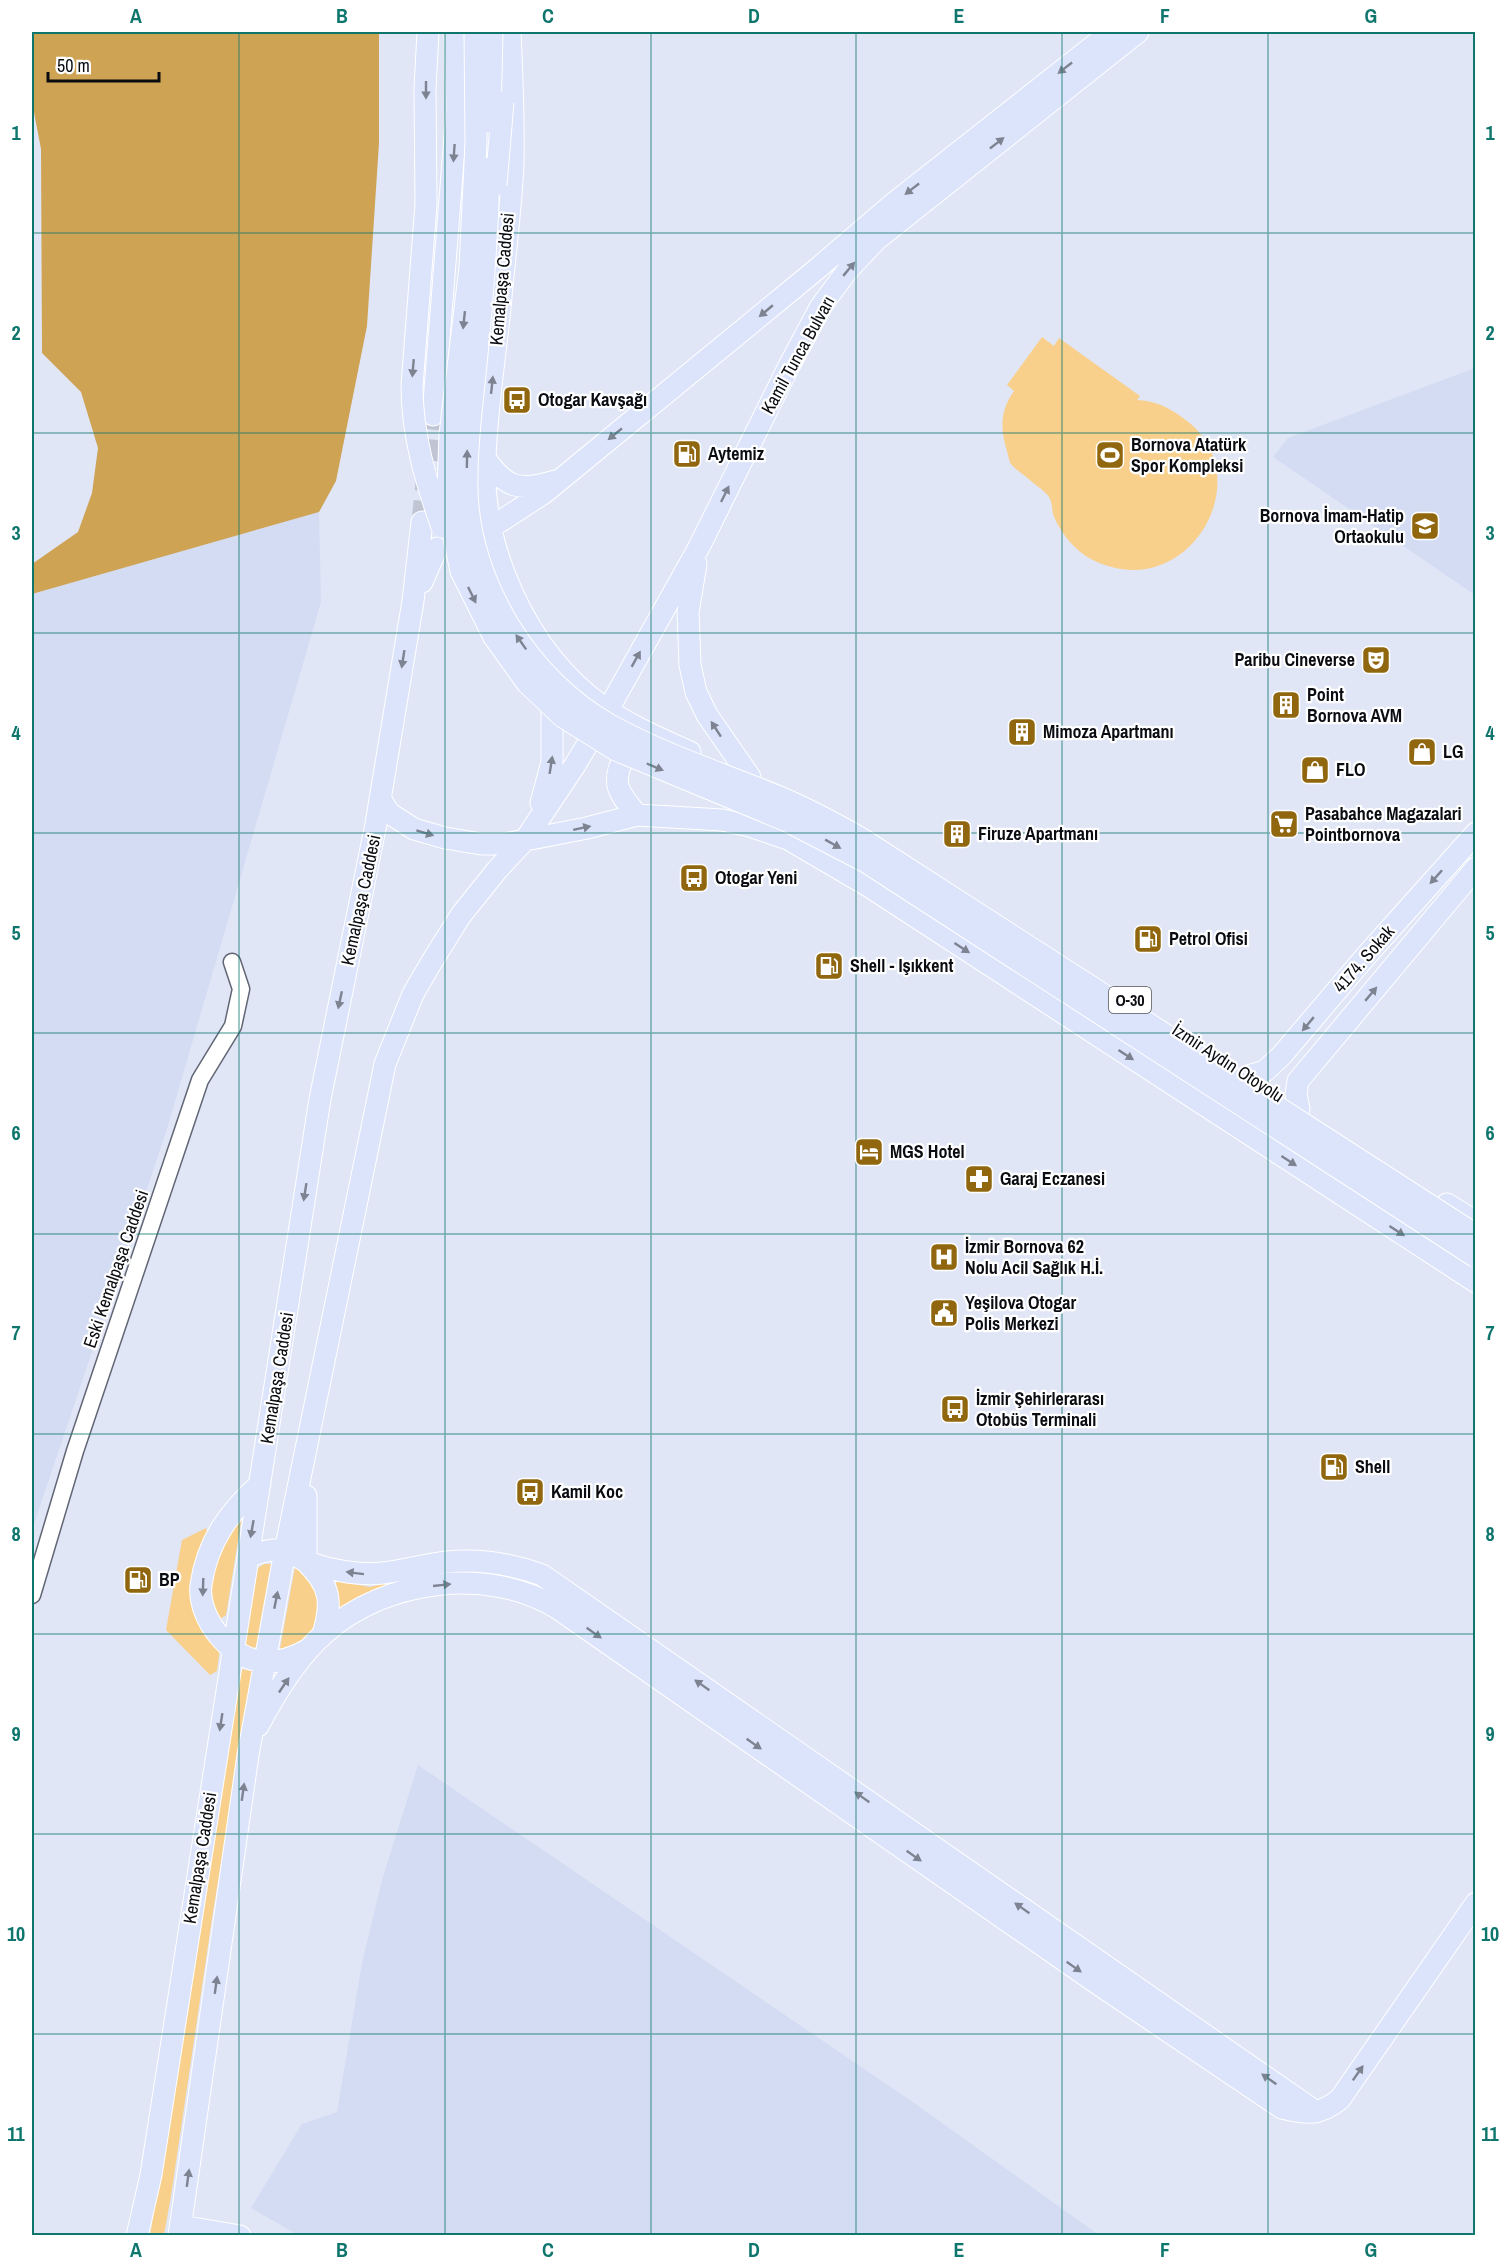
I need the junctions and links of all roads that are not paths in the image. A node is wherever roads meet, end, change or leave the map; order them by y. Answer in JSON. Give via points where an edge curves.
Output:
{"nodes":[{"id":1,"x":428,"y":32,"type":"edge"},
{"id":2,"x":455,"y":32,"type":"edge"},
{"id":3,"x":475,"y":32,"type":"edge"},
{"id":4,"x":492,"y":32,"type":"edge"},
{"id":5,"x":508,"y":32,"type":"edge"},
{"id":6,"x":520,"y":32,"type":"edge"},
{"id":7,"x":1111,"y":32,"type":"edge"},
{"id":8,"x":1138,"y":32,"type":"edge"},
{"id":9,"x":514,"y":100,"type":"junction"},
{"id":10,"x":452,"y":186,"type":"junction"},
{"id":11,"x":511,"y":193,"type":"junction"},
{"id":12,"x":488,"y":220,"type":"junction"},
{"id":13,"x":433,"y":415,"type":"tunnel mouth"},
{"id":14,"x":484,"y":458,"type":"junction"},
{"id":15,"x":558,"y":480,"type":"junction"},
{"id":16,"x":422,"y":522,"type":"tunnel mouth"},
{"id":17,"x":488,"y":535,"type":"junction"},
{"id":18,"x":699,"y":547,"type":"junction"},
{"id":19,"x":437,"y":548,"type":"dead end"},
{"id":20,"x":461,"y":571,"type":"junction"},
{"id":21,"x":413,"y":601,"type":"junction"},
{"id":22,"x":534,"y":631,"type":"junction"},
{"id":23,"x":608,"y":710,"type":"junction"},
{"id":24,"x":671,"y":743,"type":"junction"},
{"id":25,"x":750,"y":777,"type":"junction"},
{"id":26,"x":380,"y":798,"type":"junction"},
{"id":27,"x":637,"y":815,"type":"junction"},
{"id":28,"x":1476,"y":833,"type":"edge"},
{"id":29,"x":525,"y":840,"type":"junction"},
{"id":30,"x":1476,"y":868,"type":"edge"},
{"id":31,"x":232,"y":962,"type":"dead end"},
{"id":32,"x":1248,"y":1076,"type":"junction"},
{"id":33,"x":1299,"y":1109,"type":"junction"},
{"id":34,"x":1476,"y":1222,"type":"edge"},
{"id":35,"x":1476,"y":1235,"type":"edge"},
{"id":36,"x":1476,"y":1257,"type":"edge"},
{"id":37,"x":1476,"y":1282,"type":"edge"},
{"id":38,"x":305,"y":1451,"type":"junction"},
{"id":39,"x":260,"y":1485,"type":"junction"},
{"id":40,"x":285,"y":1551,"type":"junction"},
{"id":41,"x":248,"y":1557,"type":"junction"},
{"id":42,"x":306,"y":1562,"type":"junction"},
{"id":43,"x":32,"y":1595,"type":"edge"},
{"id":44,"x":317,"y":1641,"type":"junction"},
{"id":45,"x":232,"y":1647,"type":"junction"},
{"id":46,"x":265,"y":1662,"type":"junction"},
{"id":47,"x":248,"y":1755,"type":"junction"},
{"id":48,"x":1476,"y":1903,"type":"edge"},
{"id":49,"x":1317,"y":2112,"type":"junction"},
{"id":50,"x":180,"y":2231,"type":"edge"},
{"id":51,"x":137,"y":2235,"type":"edge"},
{"id":52,"x":240,"y":2235,"type":"edge"}],
"edges":[{"from":1,"to":20,"type":"main road","one_way":true,"bridge":true,"via":[[426,204],[412,407],[433,498]]},
{"from":2,"to":10,"type":"main road","one_way":true,"via":[[457,110]]},
{"from":3,"to":20,"type":"main road","one_way":true,"bridge":true,"via":[[476,143],[470,267],[450,434],[448,488]]},
{"from":4,"to":12,"type":"main road","bridge":true},
{"from":5,"to":9,"type":"main road","name":"Kemalpaşa Caddesi"},
{"from":5,"to":12,"type":"main road","bridge":true,"via":[[501,156]]},
{"from":6,"to":9,"type":"main road"},
{"from":7,"to":15,"type":"main road","name":"Kamil Tunca Bulvarı","one_way":true,"via":[[894,203]]},
{"from":18,"to":8,"type":"main road","name":"Kamil Tunca Bulvarı","one_way":true,"via":[[821,306],[847,271],[876,240]]},
{"from":9,"to":11,"type":"main road","name":"Kemalpaşa Caddesi"},
{"from":10,"to":11,"type":"main road","via":[[465,210],[482,215],[499,209]]},
{"from":10,"to":13,"type":"main road"},
{"from":14,"to":11,"type":"main road","name":"Kemalpaşa Caddesi","one_way":true},
{"from":35,"to":12,"type":"main road","one_way":true,"bridge":true,"via":[[862,839],[812,812],[608,724],[568,695],[542,669],[500,612],[486,580],[476,549],[467,492]]},
{"from":14,"to":15,"type":"main road","via":[[499,478],[512,484],[533,486]]},
{"from":14,"to":17,"type":"main road","name":"Kemalpaşa Caddesi"},
{"from":15,"to":17,"type":"main road","name":"Kamil Tunca Bulvarı"},
{"from":16,"to":21,"type":"main road","name":"Kemalpaşa Caddesi"},
{"from":17,"to":22,"type":"main road","name":"Kemalpaşa Caddesi"},
{"from":23,"to":18,"type":"main road","name":"Kamil Tunca Bulvarı","one_way":true},
{"from":25,"to":18,"type":"main road","one_way":true,"via":[[707,715],[696,692],[690,665],[688,603]]},
{"from":19,"to":21,"type":"main road"},
{"from":20,"to":36,"type":"main road","one_way":true,"bridge":true,"via":[[494,637],[527,683],[563,717],[616,750],[787,820],[866,862]]},
{"from":21,"to":26,"type":"main road","name":"Kemalpaşa Caddesi","one_way":true},
{"from":22,"to":23,"type":"main road","name":"İzmir Aydın Otoyolu","via":[[568,676]]},
{"from":29,"to":22,"type":"main road","one_way":true,"via":[[545,793],[554,743],[551,681]]},
{"from":23,"to":24,"type":"main road","name":"İzmir Aydın Otoyolu"},
{"from":23,"to":29,"type":"main road","name":"Kemalpaşa Caddesi"},
{"from":24,"to":25,"type":"main road","name":"İzmir Aydın Otoyolu"},
{"from":24,"to":27,"type":"main road","via":[[645,740],[625,756],[618,785]]},
{"from":25,"to":32,"type":"main road","name":"İzmir Aydın Otoyolu","number":"O-30","via":[[860,827]]},
{"from":26,"to":29,"type":"main road","one_way":true,"via":[[399,822],[430,835],[496,845]]},
{"from":26,"to":39,"type":"main road","name":"Kemalpaşa Caddesi","one_way":true,"via":[[320,1099]]},
{"from":29,"to":27,"type":"main road","one_way":true},
{"from":27,"to":37,"type":"main road","one_way":true,"via":[[694,817],[750,826],[810,850]]},
{"from":28,"to":32,"type":"main road","name":"4174. Sokak","one_way":true,"via":[[1282,1055],[1265,1071]]},
{"from":29,"to":38,"type":"main road","name":"Kemalpaşa Caddesi","via":[[462,915],[431,963],[385,1064]]},
{"from":33,"to":30,"type":"main road","name":"4174. Sokak","one_way":true,"via":[[1298,1081]]},
{"from":31,"to":43,"type":"street","name":"Eski Kemalpaşa Caddesi","via":[[241,989],[233,1026],[200,1080],[75,1451]]},
{"from":32,"to":33,"type":"main road","name":"İzmir Aydın Otoyolu","number":"O-30"},
{"from":33,"to":34,"type":"main road","name":"İzmir Aydın Otoyolu"},
{"from":38,"to":40,"type":"main road","name":"Kemalpaşa Caddesi"},
{"from":38,"to":42,"type":"main road"},
{"from":39,"to":41,"type":"main road","name":"Kemalpaşa Caddesi","one_way":true},
{"from":39,"to":45,"type":"main road","one_way":true,"via":[[218,1532],[201,1588],[205,1613],[218,1636]]},
{"from":40,"to":41,"type":"main road","via":[[270,1550]]},
{"from":40,"to":42,"type":"main road"},
{"from":46,"to":40,"type":"main road","name":"Kemalpaşa Caddesi","one_way":true},
{"from":41,"to":45,"type":"main road","name":"Kemalpaşa Caddesi"},
{"from":42,"to":44,"type":"main road","via":[[320,1575],[330,1614]]},
{"from":49,"to":42,"type":"main road","one_way":true,"via":[[542,1575],[481,1562],[449,1562],[390,1574]]},
{"from":44,"to":46,"type":"main road","via":[[293,1658]]},
{"from":47,"to":44,"type":"main road","one_way":true,"via":[[264,1714]]},
{"from":44,"to":49,"type":"main road","one_way":true,"via":[[337,1623],[368,1605],[424,1587],[476,1583],[535,1595],[1282,2108]]},
{"from":45,"to":46,"type":"main road"},
{"from":45,"to":51,"type":"main road","name":"Kemalpaşa Caddesi","one_way":true,"via":[[151,2175]]},
{"from":46,"to":47,"type":"main road","name":"Kemalpaşa Caddesi"},
{"from":50,"to":47,"type":"main road","name":"Kemalpaşa Caddesi","one_way":true},
{"from":49,"to":48,"type":"main road","one_way":true,"via":[[1340,2099]]},
{"from":50,"to":52,"type":"main road"}]}
